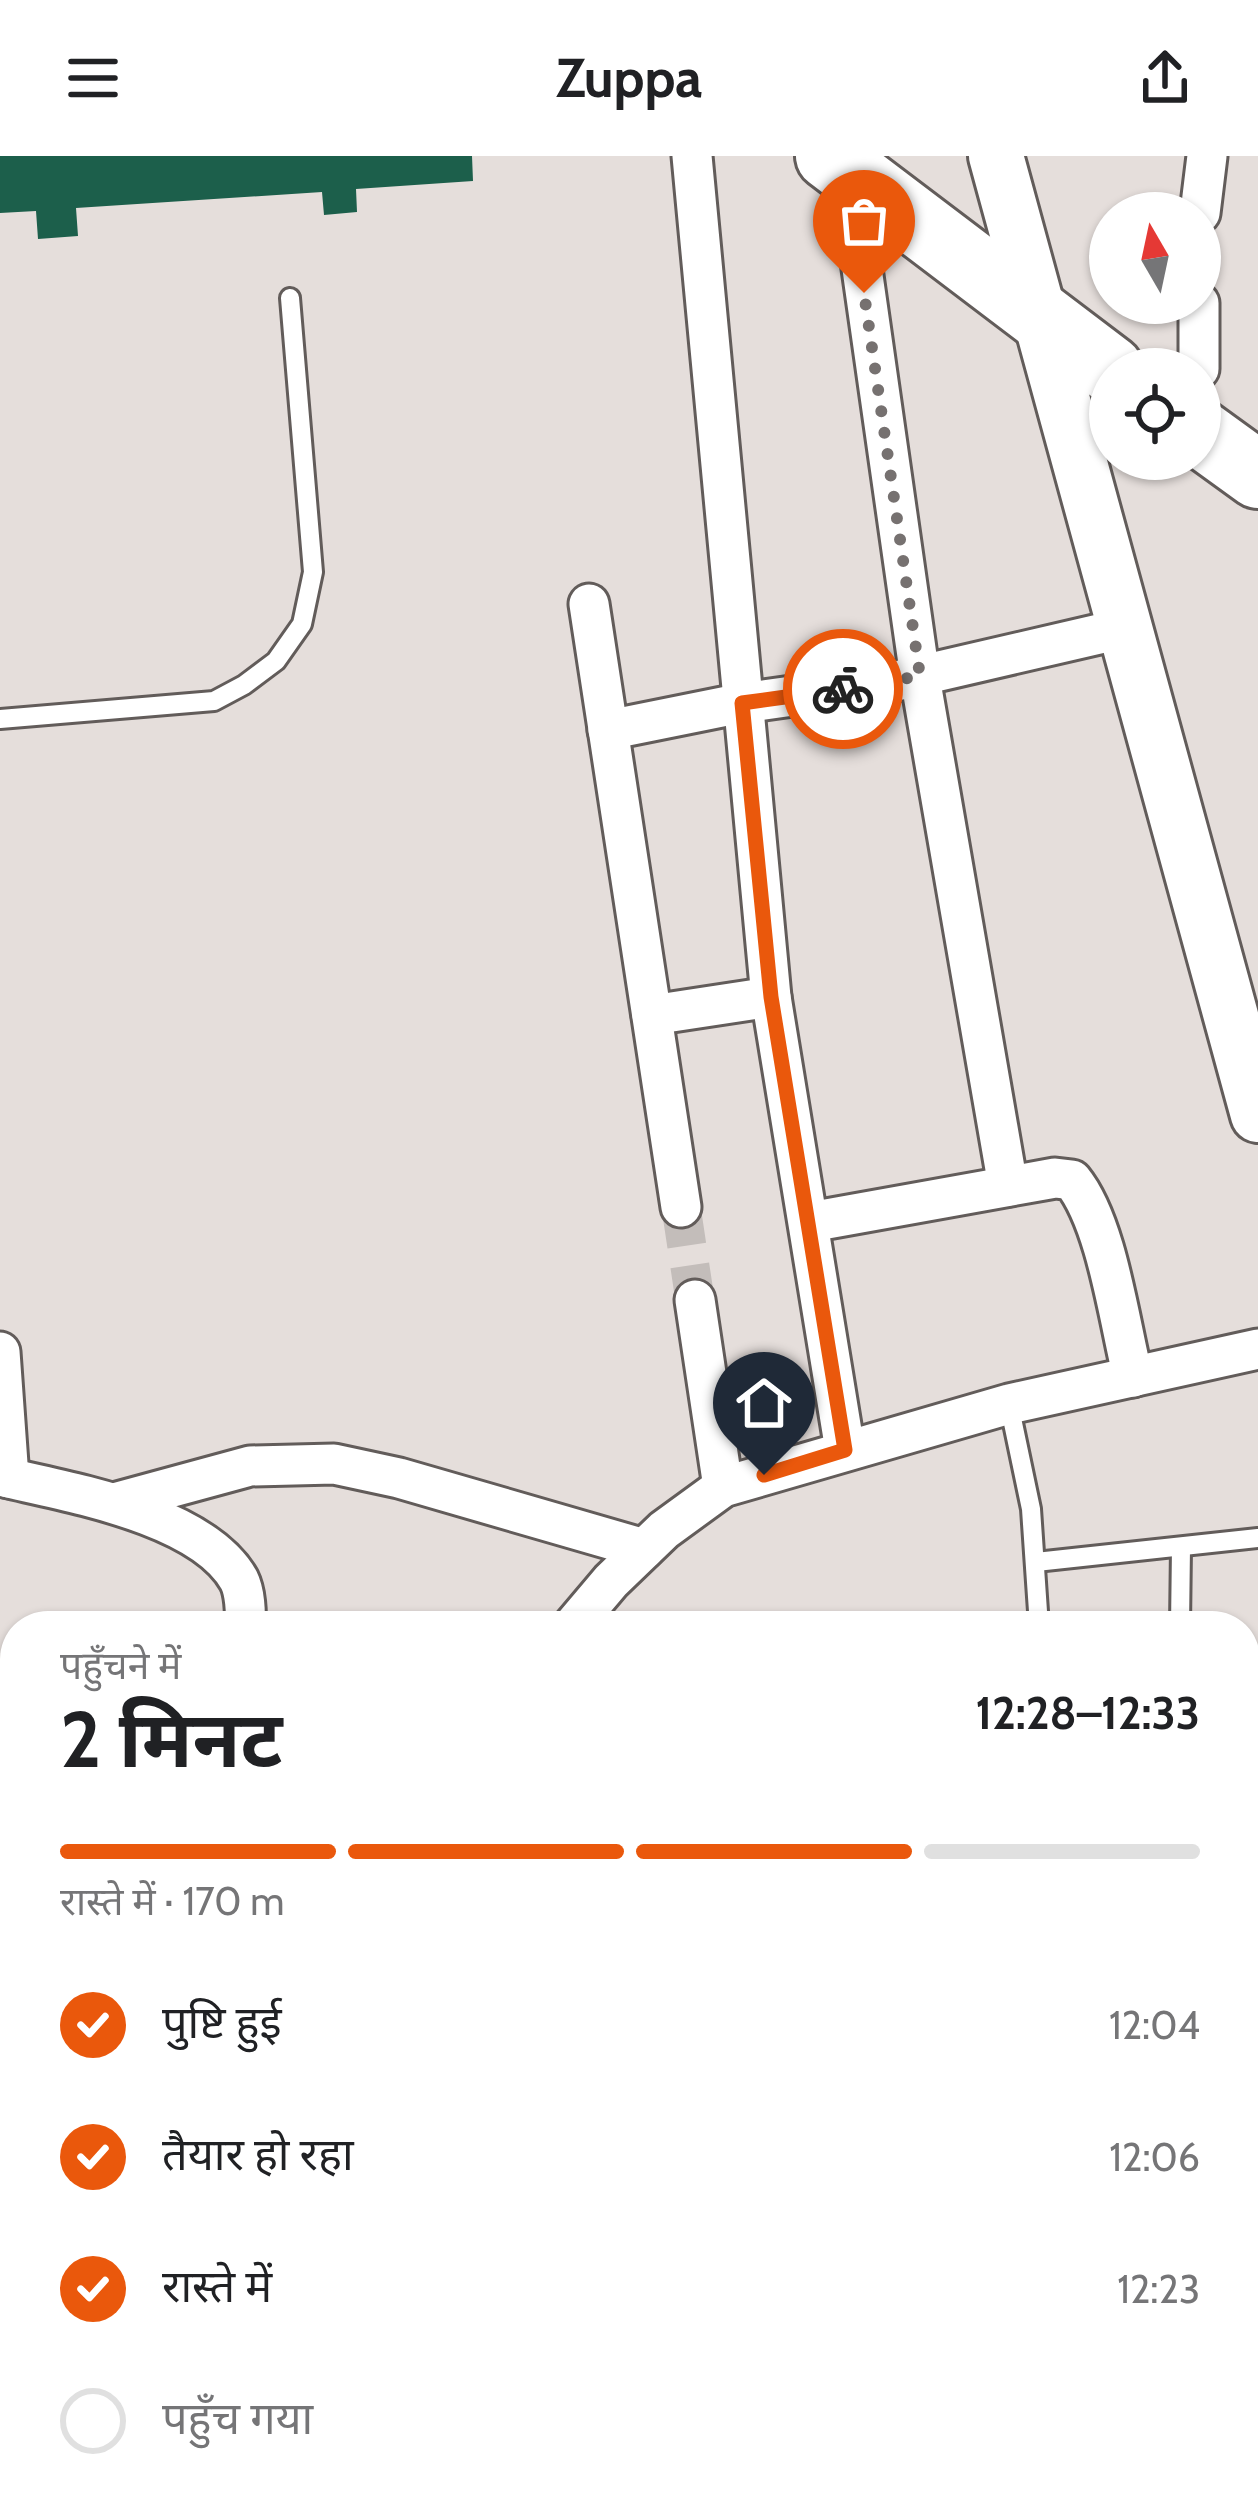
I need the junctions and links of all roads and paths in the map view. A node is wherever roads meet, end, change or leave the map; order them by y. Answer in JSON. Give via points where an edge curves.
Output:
{"nodes":[{"id":1,"x":692,"y":156,"type":"edge"},
{"id":2,"x":996,"y":156,"type":"edge"},
{"id":3,"x":1207,"y":156,"type":"edge"},
{"id":4,"x":838,"y":163,"type":"edge"},
{"id":5,"x":1203,"y":192,"type":"edge"},
{"id":6,"x":290,"y":298,"type":"dead end"},
{"id":7,"x":1042,"y":321,"type":"junction"},
{"id":8,"x":1089,"y":354,"type":"edge"},
{"id":9,"x":1221,"y":448,"type":"edge"},
{"id":10,"x":1258,"y":475,"type":"edge"},
{"id":11,"x":590,"y":604,"type":"dead end"},
{"id":12,"x":1125,"y":628,"type":"junction"},
{"id":13,"x":920,"y":676,"type":"junction"},
{"id":14,"x":742,"y":703,"type":"junction"},
{"id":15,"x":0,"y":719,"type":"edge"},
{"id":16,"x":608,"y":730,"type":"junction"},
{"id":17,"x":771,"y":997,"type":"junction"},
{"id":18,"x":652,"y":1015,"type":"junction"},
{"id":19,"x":1258,"y":1115,"type":"edge"},
{"id":20,"x":1008,"y":1186,"type":"junction"},
{"id":21,"x":681,"y":1207,"type":"tunnel mouth"},
{"id":22,"x":810,"y":1222,"type":"junction"},
{"id":23,"x":695,"y":1300,"type":"tunnel mouth"},
{"id":24,"x":1258,"y":1349,"type":"edge"},
{"id":25,"x":0,"y":1352,"type":"edge"},
{"id":26,"x":1133,"y":1377,"type":"junction"},
{"id":27,"x":1009,"y":1403,"type":"junction"},
{"id":28,"x":845,"y":1450,"type":"junction"},
{"id":29,"x":4,"y":1477,"type":"edge"},
{"id":30,"x":723,"y":1487,"type":"junction"},
{"id":31,"x":114,"y":1502,"type":"junction"},
{"id":32,"x":1258,"y":1538,"type":"edge"},
{"id":33,"x":1181,"y":1547,"type":"junction"},
{"id":34,"x":644,"y":1549,"type":"junction"},
{"id":35,"x":1036,"y":1562,"type":"junction"},
{"id":36,"x":243,"y":1611,"type":"edge"},
{"id":37,"x":587,"y":1611,"type":"edge"},
{"id":38,"x":1038,"y":1611,"type":"edge"},
{"id":39,"x":1180,"y":1611,"type":"edge"}],
"edges":[{"from":1,"to":14,"type":"street"},
{"from":2,"to":7,"type":"main road"},
{"from":3,"to":5,"type":"street"},
{"from":4,"to":7,"type":"highway"},
{"from":4,"to":13,"type":"street"},
{"from":6,"to":15,"type":"lane","via":[[313,572],[302,624],[276,661],[214,701]]},
{"from":7,"to":8,"type":"highway"},
{"from":7,"to":12,"type":"main road"},
{"from":9,"to":10,"type":"highway"},
{"from":11,"to":16,"type":"street"},
{"from":12,"to":13,"type":"street"},
{"from":12,"to":19,"type":"main road"},
{"from":13,"to":14,"type":"street"},
{"from":13,"to":20,"type":"street"},
{"from":14,"to":16,"type":"street"},
{"from":14,"to":17,"type":"street"},
{"from":16,"to":18,"type":"street"},
{"from":17,"to":18,"type":"street"},
{"from":17,"to":22,"type":"street"},
{"from":18,"to":21,"type":"street"},
{"from":20,"to":22,"type":"street"},
{"from":20,"to":26,"type":"street","via":[[1072,1180],[1085,1197]]},
{"from":22,"to":28,"type":"street"},
{"from":23,"to":30,"type":"street"},
{"from":24,"to":26,"type":"street"},
{"from":25,"to":29,"type":"street"},
{"from":26,"to":27,"type":"street"},
{"from":27,"to":28,"type":"street"},
{"from":27,"to":35,"type":"lane"},
{"from":28,"to":30,"type":"street"},
{"from":29,"to":31,"type":"street"},
{"from":30,"to":34,"type":"street"},
{"from":31,"to":34,"type":"street","via":[[250,1466],[334,1464]]},
{"from":31,"to":36,"type":"street","via":[[212,1552],[239,1580]]},
{"from":32,"to":33,"type":"lane"},
{"from":33,"to":35,"type":"lane"},
{"from":33,"to":39,"type":"lane"},
{"from":34,"to":37,"type":"street"},
{"from":35,"to":38,"type":"lane"}]}
